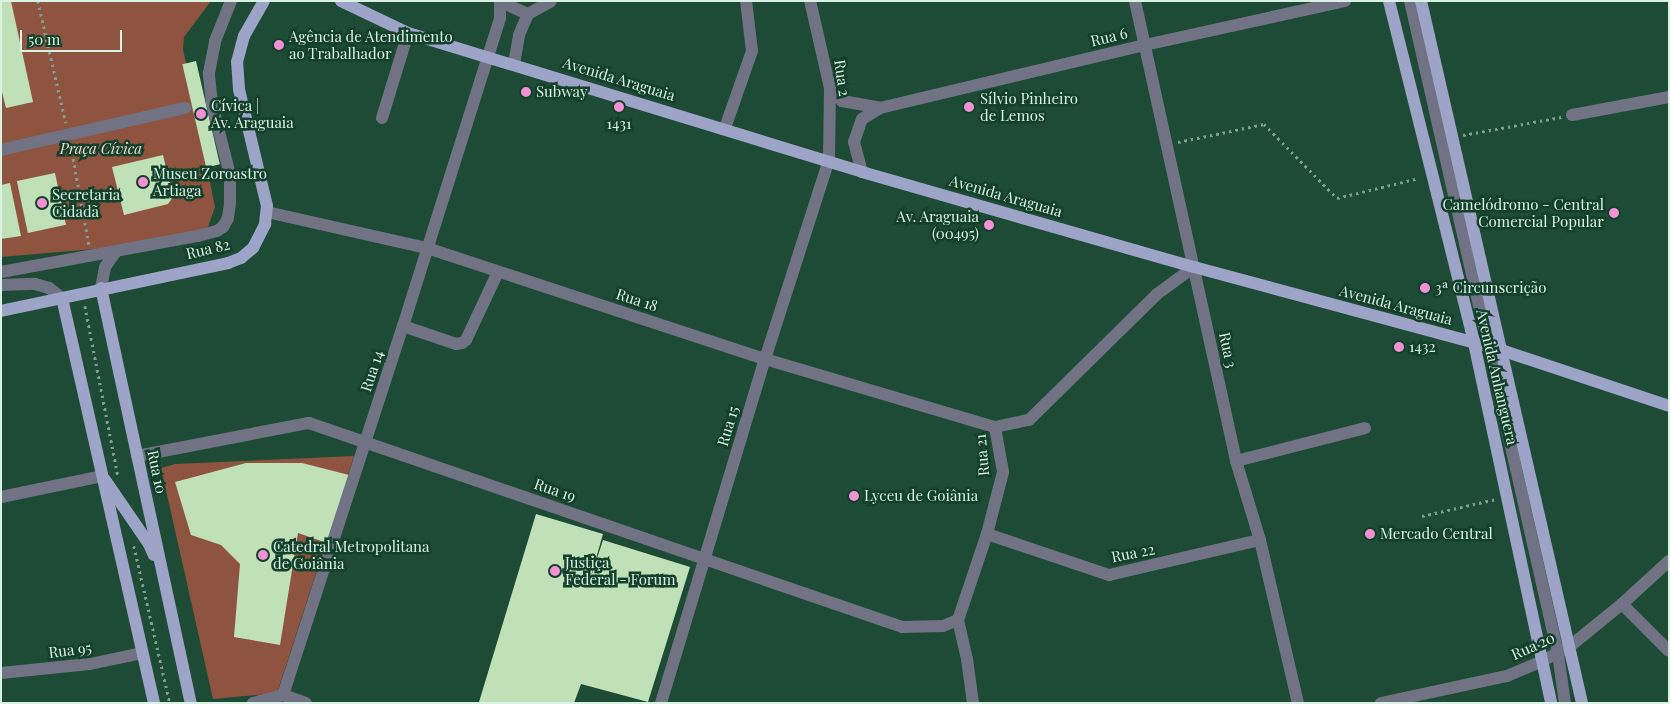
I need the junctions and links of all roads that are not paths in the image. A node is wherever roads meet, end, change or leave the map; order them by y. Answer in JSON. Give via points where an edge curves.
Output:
{"nodes":[{"id":1,"x":231,"y":1,"type":"edge"},
{"id":2,"x":240,"y":1,"type":"edge"},
{"id":3,"x":264,"y":1,"type":"edge"},
{"id":4,"x":341,"y":1,"type":"edge"},
{"id":5,"x":551,"y":1,"type":"edge"},
{"id":6,"x":746,"y":1,"type":"edge"},
{"id":7,"x":810,"y":1,"type":"edge"},
{"id":8,"x":1135,"y":1,"type":"edge"},
{"id":9,"x":1345,"y":1,"type":"edge"},
{"id":10,"x":1389,"y":1,"type":"edge"},
{"id":11,"x":1410,"y":1,"type":"edge"},
{"id":12,"x":1420,"y":1,"type":"edge"},
{"id":13,"x":501,"y":2,"type":"edge"},
{"id":14,"x":528,"y":14,"type":"junction"},
{"id":15,"x":408,"y":33,"type":"junction"},
{"id":16,"x":1145,"y":44,"type":"junction"},
{"id":17,"x":213,"y":49,"type":"junction"},
{"id":18,"x":486,"y":56,"type":"junction"},
{"id":19,"x":514,"y":64,"type":"junction"},
{"id":20,"x":830,"y":88,"type":"junction"},
{"id":21,"x":1669,"y":97,"type":"edge"},
{"id":22,"x":185,"y":108,"type":"dead end"},
{"id":23,"x":880,"y":108,"type":"junction"},
{"id":24,"x":1572,"y":115,"type":"road end"},
{"id":25,"x":382,"y":118,"type":"dead end"},
{"id":26,"x":725,"y":128,"type":"junction"},
{"id":27,"x":1,"y":150,"type":"edge"},
{"id":28,"x":829,"y":160,"type":"junction"},
{"id":29,"x":862,"y":172,"type":"junction"},
{"id":30,"x":267,"y":212,"type":"junction"},
{"id":31,"x":427,"y":248,"type":"junction"},
{"id":32,"x":116,"y":251,"type":"junction"},
{"id":33,"x":1194,"y":267,"type":"junction"},
{"id":34,"x":1,"y":272,"type":"edge"},
{"id":35,"x":498,"y":272,"type":"junction"},
{"id":36,"x":1,"y":285,"type":"edge"},
{"id":37,"x":100,"y":288,"type":"junction"},
{"id":38,"x":62,"y":298,"type":"junction"},
{"id":39,"x":1,"y":311,"type":"edge"},
{"id":40,"x":403,"y":326,"type":"junction"},
{"id":41,"x":1474,"y":343,"type":"junction"},
{"id":42,"x":1496,"y":349,"type":"junction"},
{"id":43,"x":765,"y":359,"type":"junction"},
{"id":44,"x":1669,"y":406,"type":"edge"},
{"id":45,"x":995,"y":427,"type":"junction"},
{"id":46,"x":1364,"y":428,"type":"dead end"},
{"id":47,"x":366,"y":442,"type":"junction"},
{"id":48,"x":137,"y":456,"type":"junction"},
{"id":49,"x":1236,"y":461,"type":"junction"},
{"id":50,"x":102,"y":476,"type":"junction"},
{"id":51,"x":1,"y":497,"type":"edge"},
{"id":52,"x":987,"y":534,"type":"junction"},
{"id":53,"x":1260,"y":540,"type":"junction"},
{"id":54,"x":704,"y":560,"type":"junction"},
{"id":55,"x":1669,"y":561,"type":"edge"},
{"id":56,"x":163,"y":575,"type":"junction"},
{"id":57,"x":1622,"y":604,"type":"junction"},
{"id":58,"x":958,"y":620,"type":"junction"},
{"id":59,"x":1570,"y":647,"type":"junction"},
{"id":60,"x":1669,"y":651,"type":"edge"},
{"id":61,"x":142,"y":653,"type":"junction"},
{"id":62,"x":1558,"y":654,"type":"junction"},
{"id":63,"x":1542,"y":661,"type":"junction"},
{"id":64,"x":1,"y":673,"type":"edge"},
{"id":65,"x":283,"y":695,"type":"junction"},
{"id":66,"x":154,"y":703,"type":"edge"},
{"id":67,"x":190,"y":703,"type":"edge"},
{"id":68,"x":253,"y":703,"type":"edge"},
{"id":69,"x":306,"y":703,"type":"edge"},
{"id":70,"x":661,"y":703,"type":"edge"},
{"id":71,"x":973,"y":703,"type":"edge"},
{"id":72,"x":1298,"y":703,"type":"edge"},
{"id":73,"x":1381,"y":703,"type":"edge"},
{"id":74,"x":1551,"y":703,"type":"edge"},
{"id":75,"x":1565,"y":703,"type":"edge"},
{"id":76,"x":1574,"y":703,"type":"edge"},
{"id":77,"x":1582,"y":703,"type":"edge"}],
"edges":[{"from":1,"to":17,"type":"street","name":"Rua 82"},
{"from":2,"to":17,"type":"street"},
{"from":3,"to":30,"type":"main road","name":"Rua 82","via":[[244,36],[238,53],[237,71]]},
{"from":4,"to":15,"type":"main road","name":"Avenida Araguaia"},
{"from":5,"to":14,"type":"street"},
{"from":6,"to":26,"type":"street","via":[[752,51]]},
{"from":7,"to":20,"type":"street","name":"Rua 2"},
{"from":8,"to":16,"type":"street","name":"Rua 3"},
{"from":9,"to":16,"type":"street","name":"Rua 6"},
{"from":10,"to":41,"type":"main road","name":"Avenida Anhanguera"},
{"from":11,"to":42,"type":"street"},
{"from":12,"to":42,"type":"main road","name":"Avenida Anhanguera"},
{"from":13,"to":14,"type":"street"},
{"from":13,"to":18,"type":"street","name":"Rua 14","via":[[500,18]]},
{"from":14,"to":19,"type":"street"},
{"from":15,"to":18,"type":"main road","name":"Avenida Araguaia"},
{"from":15,"to":25,"type":"street"},
{"from":16,"to":23,"type":"street","name":"Rua 6"},
{"from":16,"to":33,"type":"street","name":"Rua 3"},
{"from":17,"to":32,"type":"street","name":"Rua 82","via":[[209,81],[230,175],[228,218],[217,231]]},
{"from":18,"to":19,"type":"main road","name":"Avenida Araguaia"},
{"from":18,"to":31,"type":"street","name":"Rua 14"},
{"from":19,"to":26,"type":"main road","name":"Avenida Araguaia"},
{"from":20,"to":23,"type":"street","name":"Rua 6","via":[[842,101]]},
{"from":20,"to":28,"type":"street","name":"Rua 2"},
{"from":21,"to":24,"type":"street"},
{"from":22,"to":27,"type":"street"},
{"from":23,"to":29,"type":"street","name":"Rua 6","via":[[862,119],[854,142]]},
{"from":26,"to":28,"type":"main road","name":"Avenida Araguaia"},
{"from":28,"to":29,"type":"main road","name":"Avenida Araguaia"},
{"from":28,"to":43,"type":"street","name":"Rua 15"},
{"from":29,"to":33,"type":"main road","name":"Avenida Araguaia"},
{"from":30,"to":31,"type":"street","name":"Rua 18"},
{"from":30,"to":37,"type":"main road","name":"Rua 82","via":[[257,242],[235,261]]},
{"from":31,"to":35,"type":"street","name":"Rua 18"},
{"from":31,"to":40,"type":"street","name":"Rua 14"},
{"from":32,"to":34,"type":"street","name":"Rua 82"},
{"from":32,"to":37,"type":"street","name":"Rua 10","via":[[105,267]]},
{"from":33,"to":41,"type":"main road","name":"Avenida Araguaia"},
{"from":33,"to":45,"type":"street","name":"Rua 21","via":[[1157,294],[1030,420]]},
{"from":33,"to":49,"type":"street","name":"Rua 3"},
{"from":35,"to":40,"type":"street","via":[[462,343],[456,344]]},
{"from":35,"to":43,"type":"street","name":"Rua 18"},
{"from":36,"to":38,"type":"street","via":[[28,283],[49,288]]},
{"from":37,"to":38,"type":"main road","name":"Rua 82"},
{"from":37,"to":48,"type":"main road","name":"Rua 10"},
{"from":38,"to":39,"type":"main road","name":"Rua 82"},
{"from":38,"to":50,"type":"main road"},
{"from":40,"to":47,"type":"street","name":"Rua 14"},
{"from":41,"to":42,"type":"main road","name":"Avenida Araguaia"},
{"from":41,"to":63,"type":"main road","name":"Avenida Anhanguera"},
{"from":42,"to":44,"type":"main road","name":"Avenida Araguaia"},
{"from":42,"to":59,"type":"main road","name":"Avenida Anhanguera"},
{"from":42,"to":62,"type":"street"},
{"from":43,"to":45,"type":"street","name":"Rua 18"},
{"from":43,"to":54,"type":"street","name":"Rua 15"},
{"from":45,"to":52,"type":"street","name":"Rua 21","via":[[1003,472]]},
{"from":46,"to":49,"type":"street"},
{"from":47,"to":48,"type":"street","name":"Rua 19","via":[[309,423]]},
{"from":47,"to":54,"type":"street","name":"Rua 19"},
{"from":47,"to":65,"type":"street","name":"Rua 14"},
{"from":48,"to":56,"type":"main road","name":"Rua 10"},
{"from":49,"to":53,"type":"street","name":"Rua 3"},
{"from":50,"to":51,"type":"street"},
{"from":50,"to":56,"type":"main road","via":[[149,544]]},
{"from":50,"to":61,"type":"main road"},
{"from":52,"to":53,"type":"street","name":"Rua 22","via":[[1109,575]]},
{"from":52,"to":58,"type":"street","name":"Rua 21"},
{"from":53,"to":72,"type":"street","name":"Rua 3"},
{"from":54,"to":58,"type":"street","name":"Rua 19","via":[[902,627],[935,627]]},
{"from":54,"to":70,"type":"street","name":"Rua 15"},
{"from":55,"to":57,"type":"street","name":"Rua 20"},
{"from":56,"to":67,"type":"main road","name":"Rua 10"},
{"from":57,"to":59,"type":"street","name":"Rua 20"},
{"from":57,"to":60,"type":"street"},
{"from":58,"to":71,"type":"street"},
{"from":59,"to":62,"type":"street","name":"Rua 20"},
{"from":59,"to":77,"type":"main road","name":"Avenida Anhanguera"},
{"from":61,"to":64,"type":"street","name":"Rua 95","via":[[90,664]]},
{"from":61,"to":66,"type":"main road"},
{"from":62,"to":63,"type":"street","name":"Rua 20"},
{"from":62,"to":75,"type":"street"},
{"from":62,"to":76,"type":"street"},
{"from":63,"to":73,"type":"street","name":"Rua 20","via":[[1507,676]]},
{"from":63,"to":74,"type":"main road","name":"Avenida Anhanguera"},
{"from":65,"to":68,"type":"street"},
{"from":65,"to":69,"type":"street"}]}
